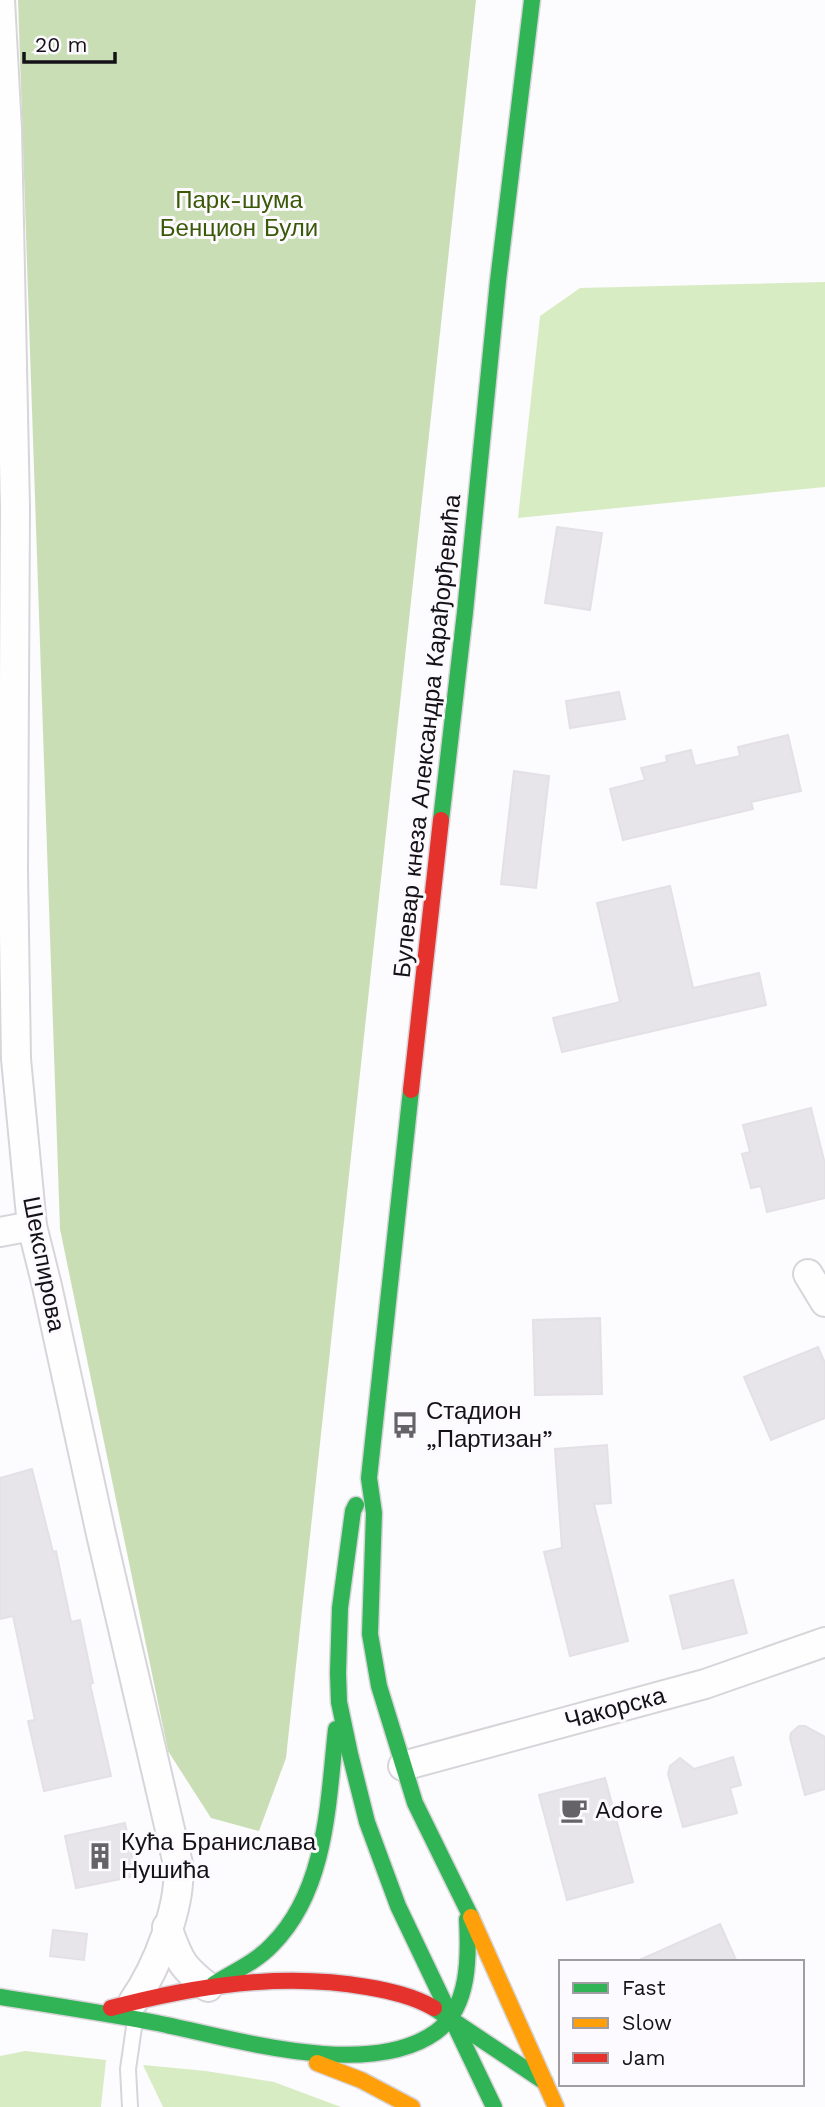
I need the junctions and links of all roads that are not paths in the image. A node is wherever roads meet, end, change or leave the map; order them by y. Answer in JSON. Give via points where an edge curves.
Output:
{"nodes":[{"id":1,"x":0,"y":0,"type":"edge"},
{"id":2,"x":532,"y":0,"type":"edge"},
{"id":3,"x":8,"y":509,"type":"edge"},
{"id":4,"x":32,"y":1226,"type":"junction"},
{"id":5,"x":0,"y":1232,"type":"edge"},
{"id":6,"x":808,"y":1273,"type":"dead end"},
{"id":7,"x":825,"y":1302,"type":"edge"},
{"id":8,"x":369,"y":1478,"type":"junction"},
{"id":9,"x":825,"y":1642,"type":"edge"},
{"id":10,"x":339,"y":1702,"type":"junction"},
{"id":11,"x":403,"y":1766,"type":"junction"},
{"id":12,"x":466,"y":1906,"type":"junction"},
{"id":13,"x":167,"y":1927,"type":"junction"},
{"id":14,"x":208,"y":1987,"type":"junction"},
{"id":15,"x":0,"y":1997,"type":"edge"},
{"id":16,"x":134,"y":2010,"type":"junction"},
{"id":17,"x":450,"y":2018,"type":"junction"},
{"id":18,"x":279,"y":2049,"type":"junction"},
{"id":19,"x":545,"y":2082,"type":"junction"},
{"id":20,"x":130,"y":2107,"type":"edge"},
{"id":21,"x":412,"y":2107,"type":"edge"},
{"id":22,"x":494,"y":2107,"type":"edge"},
{"id":23,"x":556,"y":2107,"type":"edge"}],
"edges":[{"from":1,"to":3,"type":"street","name":"Шекспирова","via":[[7,130]]},
{"from":2,"to":8,"type":"main road","name":"Булевар кнеза Александра Карађорђевића"},
{"from":3,"to":4,"type":"street","name":"Шекспирова","via":[[16,1059]]},
{"from":4,"to":5,"type":"street"},
{"from":4,"to":13,"type":"street","name":"Шекспирова","via":[[178,1864],[177,1896]]},
{"from":6,"to":7,"type":"street"},
{"from":8,"to":10,"type":"main road","name":"Булевар кнеза Александра Карађорђевића","via":[[353,1511],[346,1554]]},
{"from":8,"to":11,"type":"main road","name":"Булевар кнеза Александра Карађорђевића","via":[[374,1513],[370,1634],[379,1686]]},
{"from":9,"to":11,"type":"street","name":"Чакорска","via":[[705,1684]]},
{"from":10,"to":14,"type":"main road","via":[[323,1827],[304,1901],[270,1947]]},
{"from":10,"to":17,"type":"main road","name":"Булевар кнеза Александра Карађорђевића","via":[[367,1822],[398,1906]]},
{"from":11,"to":12,"type":"main road","name":"Булевар кнеза Александра Карађорђевића","via":[[420,1814]]},
{"from":12,"to":17,"type":"main road","via":[[467,1964],[461,1995]]},
{"from":12,"to":19,"type":"main road","name":"Булевар кнеза Александра Карађорђевића"},
{"from":13,"to":14,"type":"street","via":[[180,1961]]},
{"from":13,"to":16,"type":"street","name":"Шекспирова"},
{"from":14,"to":16,"type":"main road"},
{"from":14,"to":17,"type":"main road","via":[[340,1983],[415,1998]]},
{"from":15,"to":16,"type":"main road","via":[[99,2012]]},
{"from":16,"to":18,"type":"main road"},
{"from":16,"to":20,"type":"lane","via":[[128,2069]]},
{"from":17,"to":18,"type":"main road","via":[[421,2041],[378,2054]]},
{"from":17,"to":19,"type":"main road"},
{"from":17,"to":22,"type":"main road","name":"Булевар кнеза Александра Карађорђевића"},
{"from":18,"to":21,"type":"main road","via":[[361,2080]]},
{"from":19,"to":23,"type":"main road","name":"Булевар кнеза Александра Карађорђевића"}]}
